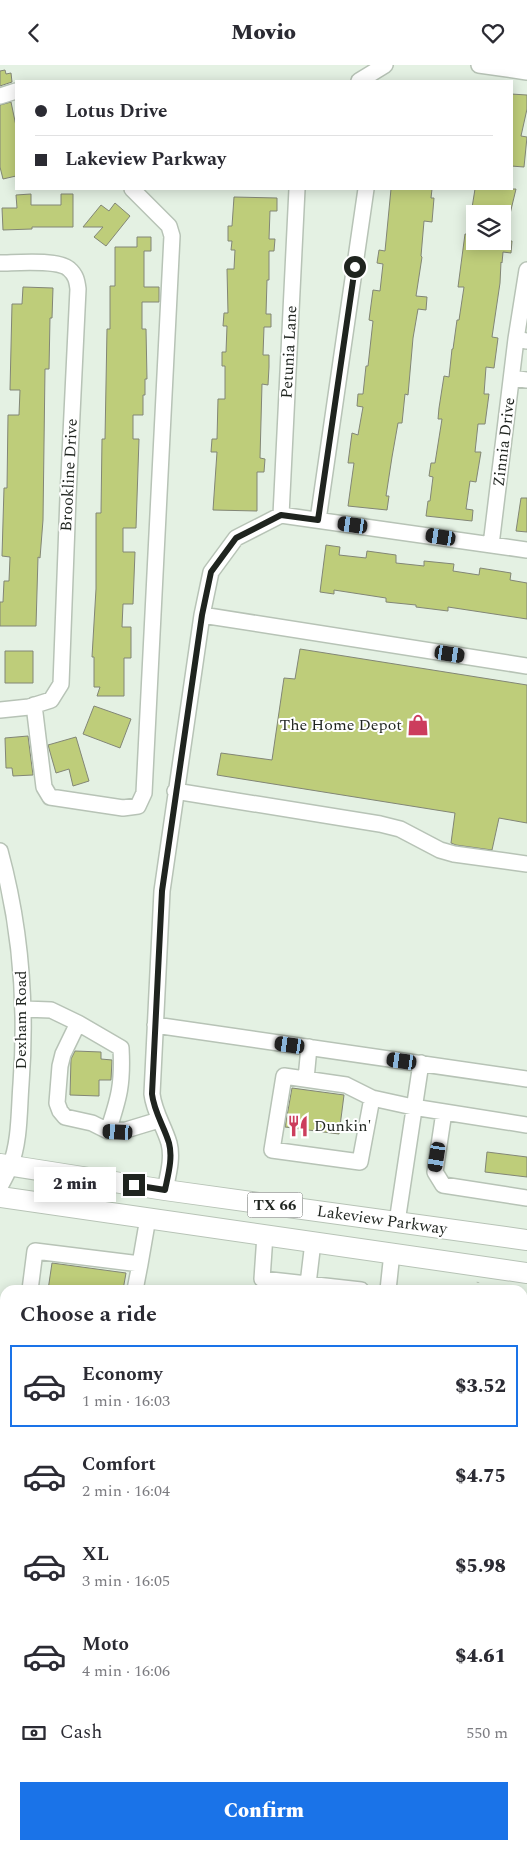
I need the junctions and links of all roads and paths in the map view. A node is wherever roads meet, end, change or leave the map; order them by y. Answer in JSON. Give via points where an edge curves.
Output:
{"nodes":[{"id":1,"x":384,"y":65,"type":"edge"},
{"id":2,"x":479,"y":65,"type":"edge"},
{"id":3,"x":527,"y":72,"type":"edge"},
{"id":4,"x":361,"y":80,"type":"edge"},
{"id":5,"x":382,"y":80,"type":"edge"},
{"id":6,"x":15,"y":91,"type":"edge"},
{"id":7,"x":0,"y":96,"type":"edge"},
{"id":8,"x":133,"y":190,"type":"edge"},
{"id":9,"x":297,"y":190,"type":"edge"},
{"id":10,"x":366,"y":190,"type":"edge"},
{"id":11,"x":0,"y":263,"type":"edge"},
{"id":12,"x":527,"y":270,"type":"edge"},
{"id":13,"x":522,"y":340,"type":"edge"},
{"id":14,"x":512,"y":378,"type":"junction"},
{"id":15,"x":527,"y":381,"type":"edge"},
{"id":16,"x":281,"y":515,"type":"junction"},
{"id":17,"x":318,"y":520,"type":"junction"},
{"id":18,"x":491,"y":545,"type":"junction"},
{"id":19,"x":527,"y":550,"type":"edge"},
{"id":20,"x":202,"y":615,"type":"junction"},
{"id":21,"x":527,"y":666,"type":"edge"},
{"id":22,"x":34,"y":705,"type":"junction"},
{"id":23,"x":0,"y":710,"type":"edge"},
{"id":24,"x":176,"y":791,"type":"junction"},
{"id":25,"x":0,"y":851,"type":"edge"},
{"id":26,"x":527,"y":863,"type":"edge"},
{"id":27,"x":24,"y":1009,"type":"junction"},
{"id":28,"x":78,"y":1023,"type":"junction"},
{"id":29,"x":155,"y":1025,"type":"junction"},
{"id":30,"x":309,"y":1047,"type":"junction"},
{"id":31,"x":421,"y":1063,"type":"junction"},
{"id":32,"x":306,"y":1079,"type":"junction"},
{"id":33,"x":527,"y":1079,"type":"edge"},
{"id":34,"x":372,"y":1098,"type":"junction"},
{"id":35,"x":413,"y":1107,"type":"junction"},
{"id":36,"x":444,"y":1112,"type":"junction"},
{"id":37,"x":159,"y":1120,"type":"junction"},
{"id":38,"x":527,"y":1125,"type":"edge"},
{"id":39,"x":108,"y":1131,"type":"junction"},
{"id":40,"x":6,"y":1165,"type":"edge"},
{"id":41,"x":0,"y":1187,"type":"edge"},
{"id":42,"x":165,"y":1190,"type":"junction"},
{"id":43,"x":0,"y":1197,"type":"edge"},
{"id":44,"x":527,"y":1199,"type":"edge"},
{"id":45,"x":148,"y":1219,"type":"junction"},
{"id":46,"x":397,"y":1223,"type":"junction"},
{"id":47,"x":265,"y":1235,"type":"junction"},
{"id":48,"x":527,"y":1240,"type":"edge"},
{"id":49,"x":313,"y":1242,"type":"junction"},
{"id":50,"x":392,"y":1253,"type":"junction"},
{"id":51,"x":140,"y":1264,"type":"junction"},
{"id":52,"x":527,"y":1273,"type":"edge"},
{"id":53,"x":478,"y":1282,"type":"dead end"},
{"id":54,"x":308,"y":1284,"type":"junction"},
{"id":55,"x":31,"y":1285,"type":"edge"},
{"id":56,"x":136,"y":1285,"type":"edge"},
{"id":57,"x":317,"y":1285,"type":"edge"},
{"id":58,"x":389,"y":1285,"type":"edge"},
{"id":59,"x":478,"y":1285,"type":"edge"}],
"edges":[{"from":1,"to":4,"type":"street"},
{"from":1,"to":5,"type":"street"},
{"from":2,"to":3,"type":"street"},
{"from":6,"to":7,"type":"street"},
{"from":8,"to":22,"type":"street","via":[[169,226],[172,236],[144,793],[138,806],[123,808],[50,797],[44,787]]},
{"from":9,"to":16,"type":"street","name":"Petunia Lane"},
{"from":10,"to":17,"type":"street"},
{"from":11,"to":22,"type":"street","name":"Brookline Drive","via":[[48,262],[68,267],[76,277],[78,289],[61,684],[52,700]]},
{"from":12,"to":13,"type":"street","name":"Zinnia Drive"},
{"from":13,"to":14,"type":"street","name":"Zinnia Drive"},
{"from":14,"to":15,"type":"street"},
{"from":14,"to":18,"type":"street","name":"Zinnia Drive"},
{"from":16,"to":17,"type":"street"},
{"from":16,"to":20,"type":"street","via":[[236,538],[211,572]]},
{"from":17,"to":18,"type":"street"},
{"from":18,"to":19,"type":"street"},
{"from":20,"to":21,"type":"street"},
{"from":20,"to":24,"type":"street"},
{"from":22,"to":23,"type":"street","name":"Brookline Drive"},
{"from":24,"to":26,"type":"street","via":[[380,824],[400,829],[454,854]]},
{"from":24,"to":29,"type":"street","via":[[162,891]]},
{"from":25,"to":27,"type":"street","name":"Dexham Road","via":[[14,912]]},
{"from":27,"to":28,"type":"street","via":[[51,1010]]},
{"from":27,"to":40,"type":"street","name":"Dexham Road","via":[[16,1144]]},
{"from":28,"to":39,"type":"street","via":[[121,1049],[120,1095]]},
{"from":28,"to":39,"type":"street","via":[[61,1060],[57,1103],[65,1117],[92,1123]]},
{"from":29,"to":30,"type":"street"},
{"from":29,"to":37,"type":"street","via":[[152,1094]]},
{"from":30,"to":31,"type":"street"},
{"from":30,"to":32,"type":"street"},
{"from":31,"to":33,"type":"street"},
{"from":31,"to":35,"type":"street"},
{"from":32,"to":34,"type":"street","via":[[346,1085]]},
{"from":32,"to":34,"type":"street","via":[[284,1076],[272,1150],[360,1162]]},
{"from":34,"to":35,"type":"street"},
{"from":35,"to":36,"type":"street"},
{"from":35,"to":46,"type":"street"},
{"from":36,"to":38,"type":"street"},
{"from":36,"to":44,"type":"street","via":[[435,1172],[443,1185]]},
{"from":37,"to":39,"type":"street","via":[[126,1130]]},
{"from":37,"to":42,"type":"street","via":[[170,1145]]},
{"from":40,"to":41,"type":"street","name":"Dexham Road"},
{"from":40,"to":42,"type":"main road","name":"Lakeview Parkway","number":"TX 66"},
{"from":42,"to":46,"type":"main road","name":"Lakeview Parkway","number":"TX 66"},
{"from":43,"to":45,"type":"main road","name":"Lakeview Parkway","number":"TX 66"},
{"from":45,"to":47,"type":"main road","name":"Lakeview Parkway","number":"TX 66"},
{"from":45,"to":51,"type":"street"},
{"from":46,"to":48,"type":"main road","name":"Lakeview Parkway","number":"TX 66"},
{"from":46,"to":50,"type":"main road"},
{"from":47,"to":49,"type":"main road","name":"Lakeview Parkway","number":"TX 66"},
{"from":47,"to":54,"type":"street","via":[[262,1279]]},
{"from":49,"to":50,"type":"main road","name":"Lakeview Parkway","number":"TX 66"},
{"from":49,"to":54,"type":"street"},
{"from":50,"to":52,"type":"main road","name":"Lakeview Parkway","number":"TX 66"},
{"from":50,"to":58,"type":"street"},
{"from":51,"to":55,"type":"street","via":[[35,1251]]},
{"from":51,"to":56,"type":"street"},
{"from":53,"to":59,"type":"path"},
{"from":54,"to":57,"type":"street"}]}
